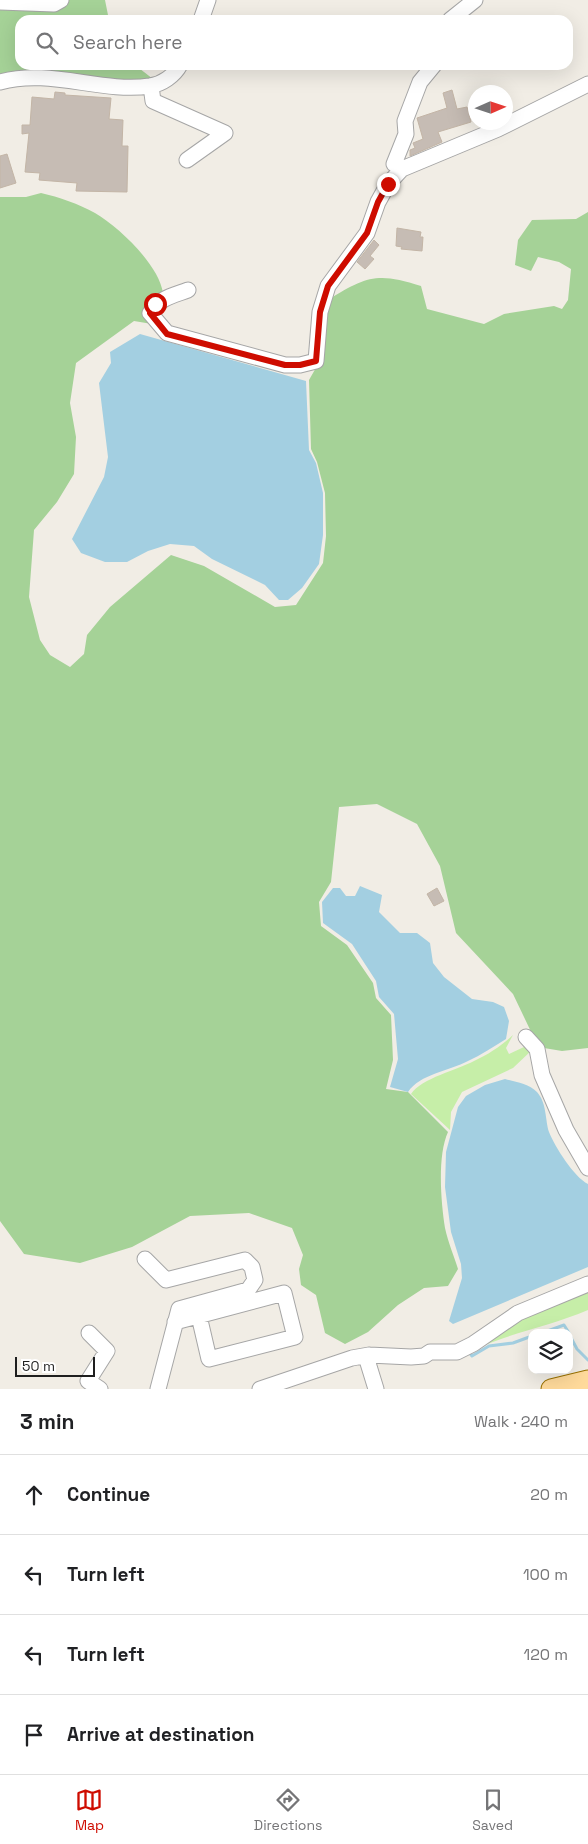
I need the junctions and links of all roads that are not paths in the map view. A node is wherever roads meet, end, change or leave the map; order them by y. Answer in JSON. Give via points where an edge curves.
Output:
{"nodes":[{"id":1,"x":61,"y":0,"type":"edge"},
{"id":2,"x":208,"y":0,"type":"edge"},
{"id":3,"x":475,"y":0,"type":"edge"},
{"id":4,"x":0,"y":2,"type":"edge"},
{"id":5,"x":203,"y":15,"type":"edge"},
{"id":6,"x":456,"y":15,"type":"edge"},
{"id":7,"x":175,"y":70,"type":"edge"},
{"id":8,"x":430,"y":70,"type":"edge"},
{"id":9,"x":0,"y":82,"type":"edge"},
{"id":10,"x":588,"y":84,"type":"edge"},
{"id":11,"x":151,"y":86,"type":"junction"},
{"id":12,"x":187,"y":160,"type":"dead end"},
{"id":13,"x":402,"y":169,"type":"junction"},
{"id":14,"x":188,"y":290,"type":"dead end"},
{"id":15,"x":526,"y":1037,"type":"dead end"},
{"id":16,"x":588,"y":1168,"type":"edge"},
{"id":17,"x":145,"y":1260,"type":"dead end"},
{"id":18,"x":588,"y":1284,"type":"edge"},
{"id":19,"x":198,"y":1316,"type":"junction"},
{"id":20,"x":175,"y":1322,"type":"junction"},
{"id":21,"x":89,"y":1333,"type":"dead end"},
{"id":22,"x":369,"y":1355,"type":"junction"},
{"id":23,"x":588,"y":1380,"type":"edge"},
{"id":24,"x":288,"y":1385,"type":"edge"},
{"id":25,"x":100,"y":1389,"type":"edge"},
{"id":26,"x":158,"y":1389,"type":"edge"},
{"id":27,"x":260,"y":1389,"type":"edge"},
{"id":28,"x":376,"y":1389,"type":"edge"},
{"id":29,"x":551,"y":1389,"type":"edge"}],
"edges":[{"from":1,"to":4,"type":"street","via":[[54,4]]},
{"from":2,"to":5,"type":"street"},
{"from":3,"to":6,"type":"street"},
{"from":7,"to":11,"type":"street","via":[[166,80]]},
{"from":8,"to":13,"type":"street","via":[[420,82],[405,121],[406,134],[394,164]]},
{"from":9,"to":11,"type":"street","via":[[28,77],[129,87]]},
{"from":10,"to":13,"type":"street","via":[[498,129]]},
{"from":11,"to":12,"type":"street","via":[[153,101],[225,133]]},
{"from":13,"to":14,"type":"street","via":[[378,202],[367,233],[328,286],[320,312],[316,361],[285,365],[167,334],[150,313],[164,298]]},
{"from":15,"to":16,"type":"street","via":[[537,1049],[542,1075],[566,1130]]},
{"from":17,"to":20,"type":"street","via":[[166,1280],[245,1260],[252,1267],[255,1280],[248,1290],[179,1309]]},
{"from":18,"to":22,"type":"street","via":[[518,1313],[457,1352],[430,1352],[424,1356]]},
{"from":19,"to":19,"type":"street","via":[[284,1293],[295,1337],[209,1359]]},
{"from":19,"to":20,"type":"street"},
{"from":20,"to":26,"type":"street"},
{"from":21,"to":25,"type":"street","via":[[107,1351],[88,1380]]},
{"from":22,"to":24,"type":"street","via":[[352,1358]]},
{"from":22,"to":28,"type":"street","via":[[368,1363]]},
{"from":23,"to":29,"type":"main road"},
{"from":24,"to":27,"type":"street"}]}
